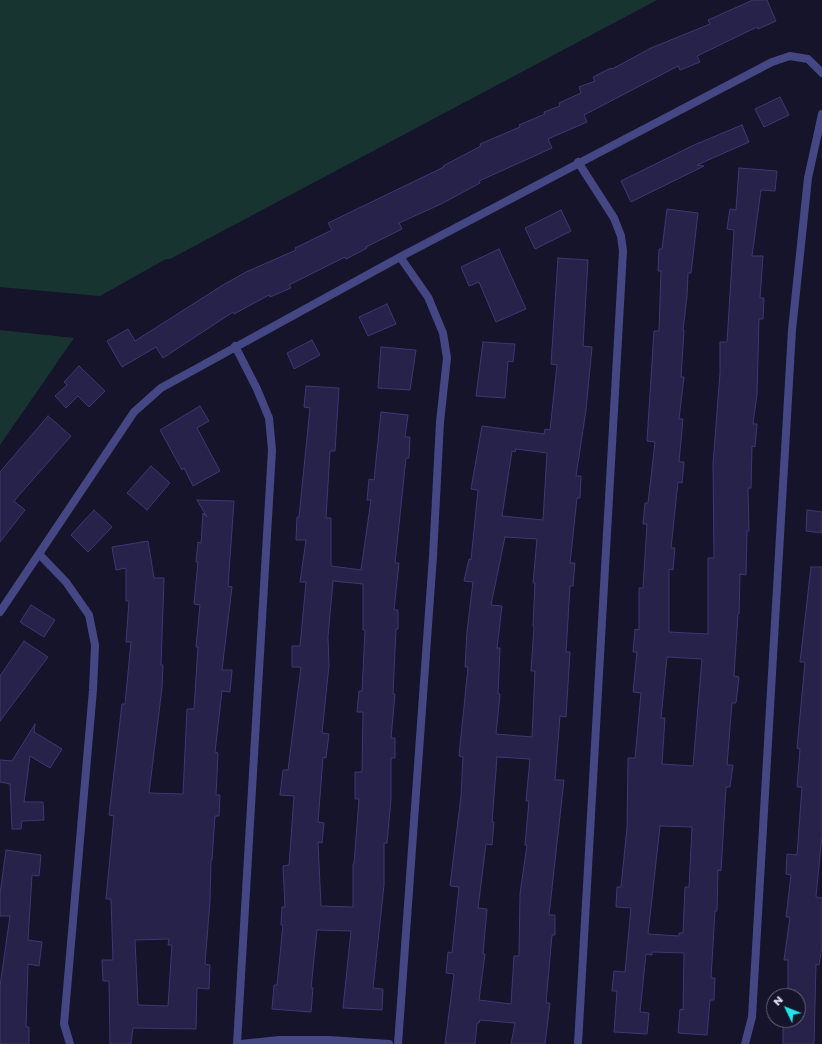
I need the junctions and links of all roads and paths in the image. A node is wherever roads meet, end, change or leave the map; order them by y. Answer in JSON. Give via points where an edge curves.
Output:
{"nodes":[{"id":1,"x":822,"y":73,"type":"edge"},
{"id":2,"x":822,"y":114,"type":"edge"},
{"id":3,"x":578,"y":162,"type":"junction"},
{"id":4,"x":400,"y":257,"type":"junction"},
{"id":5,"x":235,"y":346,"type":"junction"},
{"id":6,"x":39,"y":554,"type":"junction"},
{"id":7,"x":0,"y":612,"type":"edge"},
{"id":8,"x":70,"y":1044,"type":"edge"},
{"id":9,"x":237,"y":1044,"type":"edge"},
{"id":10,"x":241,"y":1044,"type":"edge"},
{"id":11,"x":389,"y":1044,"type":"edge"},
{"id":12,"x":398,"y":1044,"type":"edge"},
{"id":13,"x":578,"y":1044,"type":"edge"},
{"id":14,"x":745,"y":1044,"type":"edge"}],
"edges":[{"from":1,"to":3,"type":"street","via":[[808,59],[790,56],[772,62]]},
{"from":2,"to":14,"type":"street","via":[[808,178],[792,330],[752,1017]]},
{"from":3,"to":4,"type":"street"},
{"from":3,"to":13,"type":"street","via":[[614,218],[621,236],[623,251]]},
{"from":4,"to":5,"type":"street"},
{"from":4,"to":12,"type":"street","via":[[428,297],[443,333],[447,358],[440,422],[433,564]]},
{"from":5,"to":6,"type":"street","via":[[161,388],[134,412]]},
{"from":5,"to":9,"type":"street","via":[[269,418],[272,450]]},
{"from":6,"to":7,"type":"street"},
{"from":6,"to":8,"type":"street","via":[[66,582],[89,615],[95,645],[64,1024]]},
{"from":10,"to":11,"type":"street","via":[[279,1040],[329,1040]]}]}
